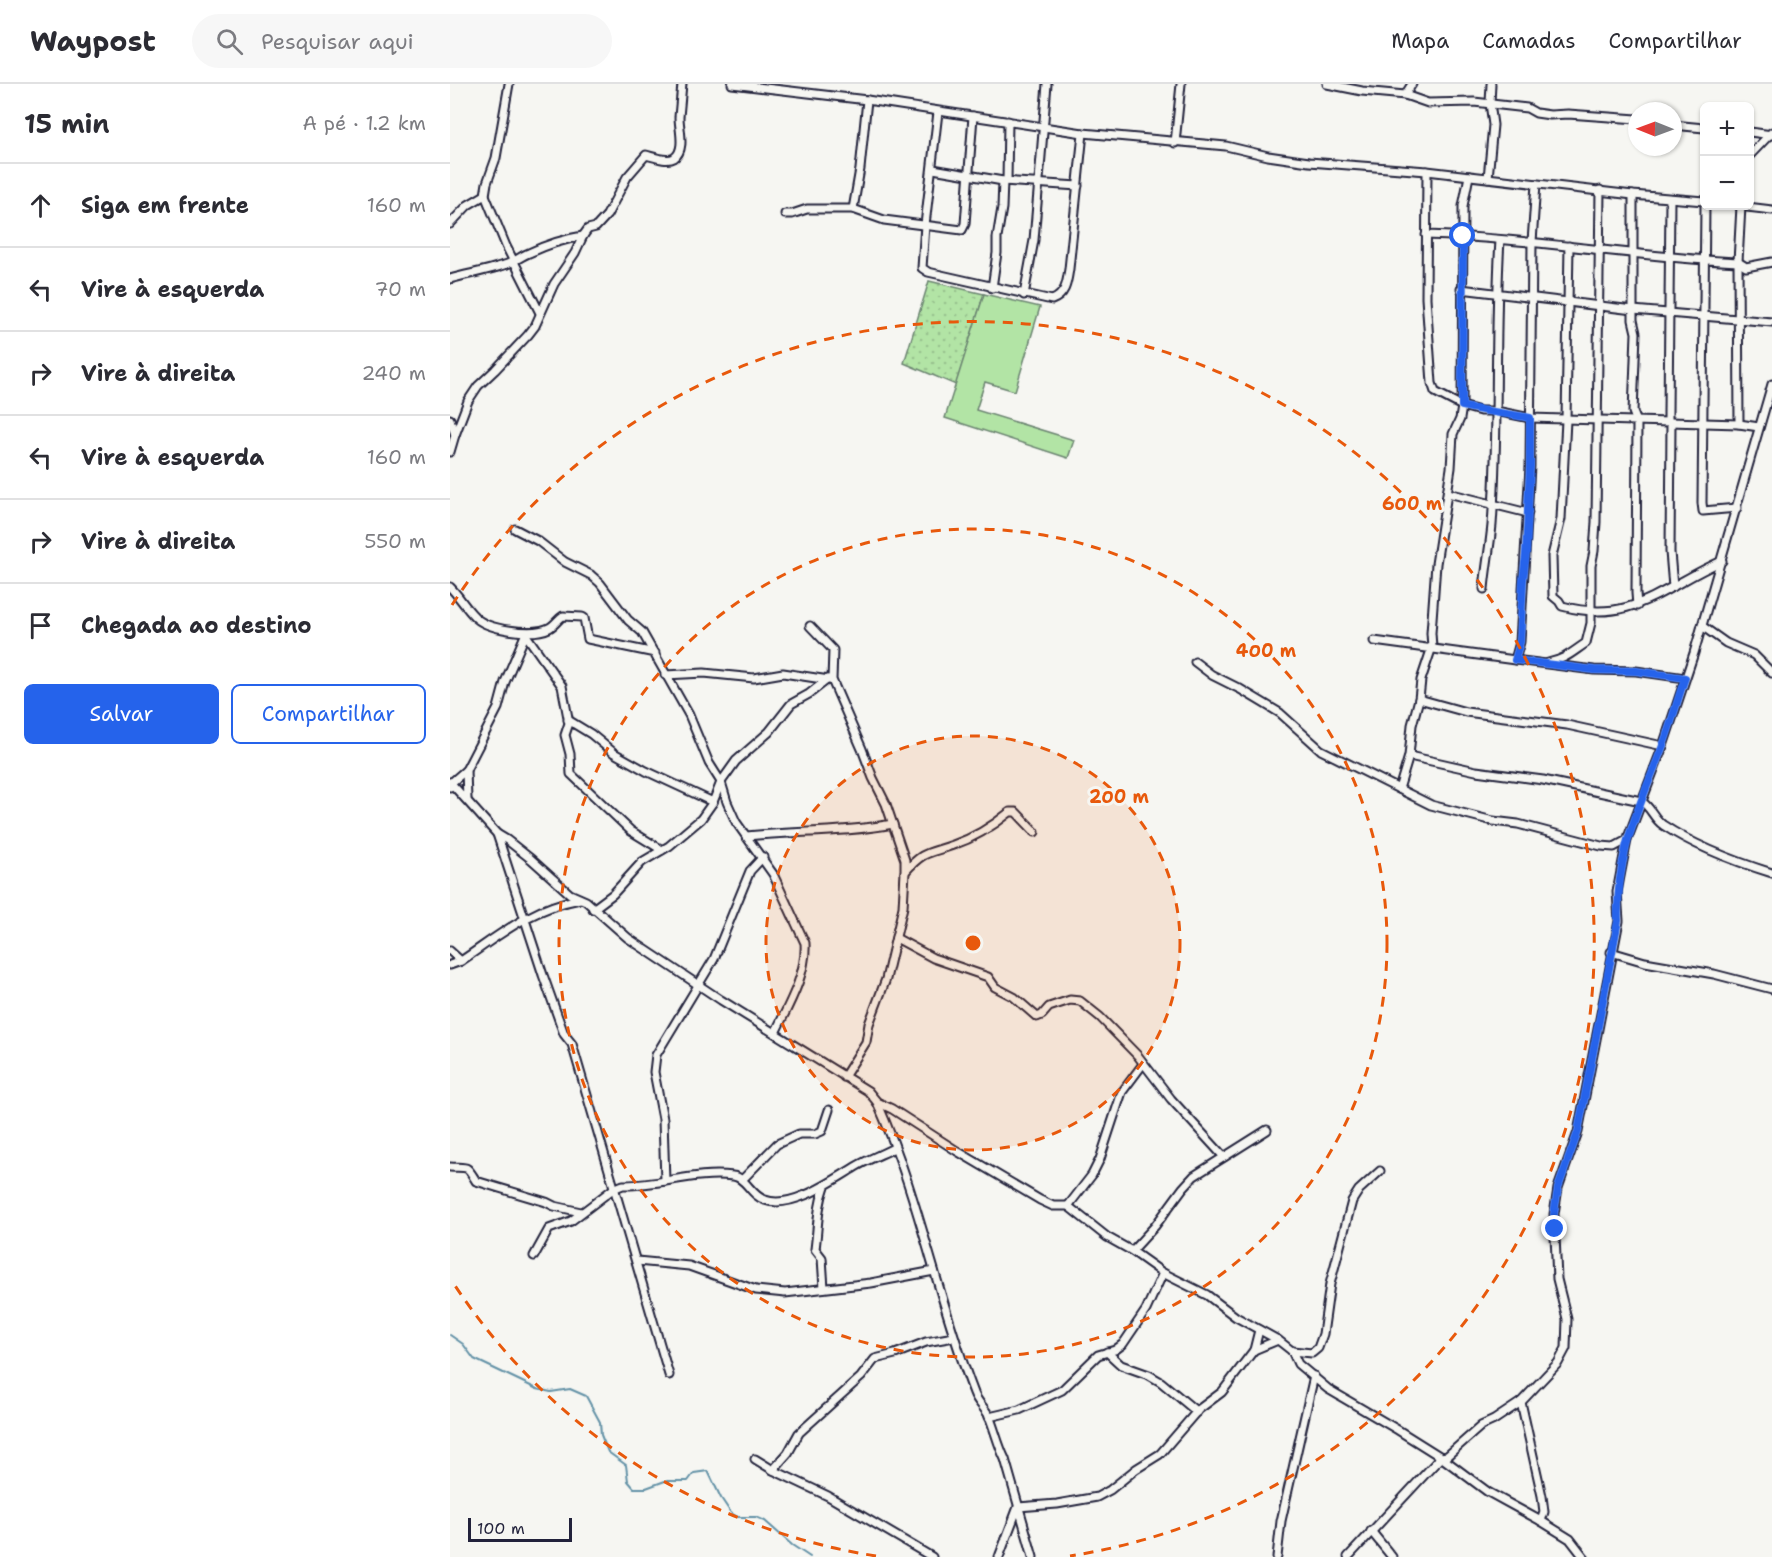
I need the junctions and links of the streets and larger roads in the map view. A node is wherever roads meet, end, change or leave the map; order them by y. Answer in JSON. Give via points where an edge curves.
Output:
{"nodes":[{"id":1,"x":509,"y":84,"type":"edge"},
{"id":2,"x":682,"y":84,"type":"edge"},
{"id":3,"x":732,"y":84,"type":"edge"},
{"id":4,"x":1047,"y":84,"type":"edge"},
{"id":5,"x":1181,"y":84,"type":"edge"},
{"id":6,"x":1327,"y":84,"type":"edge"},
{"id":7,"x":1412,"y":84,"type":"edge"},
{"id":8,"x":1491,"y":84,"type":"edge"},
{"id":9,"x":1406,"y":95,"type":"junction"},
{"id":10,"x":867,"y":99,"type":"junction"},
{"id":11,"x":1490,"y":103,"type":"junction"},
{"id":12,"x":938,"y":112,"type":"junction"},
{"id":13,"x":973,"y":116,"type":"junction"},
{"id":14,"x":1628,"y":117,"type":"edge"},
{"id":15,"x":1008,"y":121,"type":"junction"},
{"id":16,"x":1682,"y":126,"type":"edge"},
{"id":17,"x":1043,"y":127,"type":"junction"},
{"id":18,"x":1700,"y":128,"type":"edge"},
{"id":19,"x":1754,"y":132,"type":"edge"},
{"id":20,"x":1083,"y":133,"type":"junction"},
{"id":21,"x":1771,"y":134,"type":"edge"},
{"id":22,"x":1175,"y":142,"type":"junction"},
{"id":23,"x":1754,"y":150,"type":"edge"},
{"id":24,"x":933,"y":169,"type":"junction"},
{"id":25,"x":1427,"y":171,"type":"junction"},
{"id":26,"x":968,"y":176,"type":"junction"},
{"id":27,"x":1469,"y":176,"type":"junction"},
{"id":28,"x":1488,"y":178,"type":"junction"},
{"id":29,"x":1005,"y":181,"type":"junction"},
{"id":30,"x":1039,"y":184,"type":"junction"},
{"id":31,"x":1536,"y":184,"type":"junction"},
{"id":32,"x":1078,"y":186,"type":"junction"},
{"id":33,"x":1600,"y":190,"type":"junction"},
{"id":34,"x":485,"y":195,"type":"junction"},
{"id":35,"x":1633,"y":195,"type":"junction"},
{"id":36,"x":1670,"y":199,"type":"junction"},
{"id":37,"x":1700,"y":201,"type":"edge"},
{"id":38,"x":1754,"y":208,"type":"edge"},
{"id":39,"x":853,"y":209,"type":"junction"},
{"id":40,"x":1705,"y":210,"type":"edge"},
{"id":41,"x":1740,"y":210,"type":"edge"},
{"id":42,"x":1772,"y":210,"type":"edge"},
{"id":43,"x":785,"y":214,"type":"dead end"},
{"id":44,"x":450,"y":224,"type":"edge"},
{"id":45,"x":925,"y":225,"type":"junction"},
{"id":46,"x":1426,"y":235,"type":"junction"},
{"id":47,"x":583,"y":236,"type":"junction"},
{"id":48,"x":1463,"y":236,"type":"junction"},
{"id":49,"x":1500,"y":240,"type":"junction"},
{"id":50,"x":1532,"y":242,"type":"junction"},
{"id":51,"x":1569,"y":246,"type":"junction"},
{"id":52,"x":1600,"y":250,"type":"junction"},
{"id":53,"x":1633,"y":253,"type":"junction"},
{"id":54,"x":1669,"y":258,"type":"junction"},
{"id":55,"x":515,"y":260,"type":"junction"},
{"id":56,"x":1704,"y":260,"type":"junction"},
{"id":57,"x":1738,"y":262,"type":"junction"},
{"id":58,"x":1772,"y":262,"type":"edge"},
{"id":59,"x":450,"y":279,"type":"edge"},
{"id":60,"x":992,"y":288,"type":"junction"},
{"id":61,"x":1461,"y":289,"type":"junction"},
{"id":62,"x":1497,"y":293,"type":"junction"},
{"id":63,"x":1024,"y":295,"type":"junction"},
{"id":64,"x":1531,"y":298,"type":"junction"},
{"id":65,"x":1568,"y":303,"type":"junction"},
{"id":66,"x":1599,"y":306,"type":"junction"},
{"id":67,"x":1633,"y":310,"type":"junction"},
{"id":68,"x":1668,"y":312,"type":"junction"},
{"id":69,"x":540,"y":313,"type":"junction"},
{"id":70,"x":1703,"y":315,"type":"junction"},
{"id":71,"x":1738,"y":318,"type":"junction"},
{"id":72,"x":1772,"y":322,"type":"edge"},
{"id":73,"x":1772,"y":384,"type":"edge"},
{"id":74,"x":1462,"y":406,"type":"junction"},
{"id":75,"x":1496,"y":411,"type":"junction"},
{"id":76,"x":1530,"y":418,"type":"junction"},
{"id":77,"x":450,"y":419,"type":"edge"},
{"id":78,"x":1566,"y":420,"type":"junction"},
{"id":79,"x":1598,"y":421,"type":"junction"},
{"id":80,"x":1636,"y":422,"type":"junction"},
{"id":81,"x":1671,"y":423,"type":"junction"},
{"id":82,"x":1704,"y":423,"type":"junction"},
{"id":83,"x":1739,"y":424,"type":"junction"},
{"id":84,"x":1759,"y":427,"type":"junction"},
{"id":85,"x":455,"y":435,"type":"junction"},
{"id":86,"x":450,"y":452,"type":"edge"},
{"id":87,"x":1448,"y":493,"type":"junction"},
{"id":88,"x":1492,"y":505,"type":"junction"},
{"id":89,"x":1737,"y":508,"type":"junction"},
{"id":90,"x":1528,"y":513,"type":"junction"},
{"id":91,"x":515,"y":528,"type":"dead end"},
{"id":92,"x":1722,"y":561,"type":"junction"},
{"id":93,"x":450,"y":587,"type":"edge"},
{"id":94,"x":1673,"y":587,"type":"junction"},
{"id":95,"x":1484,"y":589,"type":"dead end"},
{"id":96,"x":1637,"y":606,"type":"junction"},
{"id":97,"x":1590,"y":612,"type":"junction"},
{"id":98,"x":810,"y":626,"type":"dead end"},
{"id":99,"x":1702,"y":626,"type":"junction"},
{"id":100,"x":526,"y":633,"type":"junction"},
{"id":101,"x":1374,"y":641,"type":"dead end"},
{"id":102,"x":1432,"y":648,"type":"junction"},
{"id":103,"x":655,"y":653,"type":"junction"},
{"id":104,"x":1515,"y":660,"type":"junction"},
{"id":105,"x":1772,"y":660,"type":"edge"},
{"id":106,"x":1195,"y":663,"type":"dead end"},
{"id":107,"x":1548,"y":663,"type":"junction"},
{"id":108,"x":1765,"y":665,"type":"junction"},
{"id":109,"x":1772,"y":673,"type":"edge"},
{"id":110,"x":665,"y":675,"type":"junction"},
{"id":111,"x":1685,"y":678,"type":"junction"},
{"id":112,"x":830,"y":680,"type":"junction"},
{"id":113,"x":1419,"y":699,"type":"junction"},
{"id":114,"x":568,"y":720,"type":"junction"},
{"id":115,"x":1663,"y":746,"type":"junction"},
{"id":116,"x":1408,"y":756,"type":"junction"},
{"id":117,"x":466,"y":770,"type":"junction"},
{"id":118,"x":721,"y":782,"type":"junction"},
{"id":119,"x":450,"y":784,"type":"edge"},
{"id":120,"x":1400,"y":789,"type":"junction"},
{"id":121,"x":467,"y":799,"type":"junction"},
{"id":122,"x":1641,"y":801,"type":"junction"},
{"id":123,"x":712,"y":802,"type":"junction"},
{"id":124,"x":893,"y":824,"type":"junction"},
{"id":125,"x":1035,"y":832,"type":"dead end"},
{"id":126,"x":497,"y":834,"type":"junction"},
{"id":127,"x":747,"y":836,"type":"junction"},
{"id":128,"x":1627,"y":840,"type":"junction"},
{"id":129,"x":662,"y":850,"type":"junction"},
{"id":130,"x":763,"y":857,"type":"junction"},
{"id":131,"x":905,"y":872,"type":"junction"},
{"id":132,"x":1772,"y":873,"type":"edge"},
{"id":133,"x":580,"y":898,"type":"junction"},
{"id":134,"x":593,"y":909,"type":"junction"},
{"id":135,"x":525,"y":917,"type":"junction"},
{"id":136,"x":896,"y":938,"type":"junction"},
{"id":137,"x":450,"y":951,"type":"edge"},
{"id":138,"x":1611,"y":952,"type":"junction"},
{"id":139,"x":461,"y":961,"type":"junction"},
{"id":140,"x":450,"y":965,"type":"edge"},
{"id":141,"x":698,"y":985,"type":"junction"},
{"id":142,"x":1772,"y":989,"type":"edge"},
{"id":143,"x":775,"y":1033,"type":"junction"},
{"id":144,"x":1143,"y":1064,"type":"junction"},
{"id":145,"x":844,"y":1077,"type":"junction"},
{"id":146,"x":877,"y":1102,"type":"junction"},
{"id":147,"x":829,"y":1110,"type":"dead end"},
{"id":148,"x":1267,"y":1130,"type":"dead end"},
{"id":149,"x":894,"y":1148,"type":"junction"},
{"id":150,"x":1224,"y":1156,"type":"junction"},
{"id":151,"x":450,"y":1167,"type":"edge"},
{"id":152,"x":1380,"y":1171,"type":"dead end"},
{"id":153,"x":742,"y":1180,"type":"junction"},
{"id":154,"x":665,"y":1181,"type":"junction"},
{"id":155,"x":825,"y":1186,"type":"junction"},
{"id":156,"x":614,"y":1189,"type":"junction"},
{"id":157,"x":1068,"y":1206,"type":"junction"},
{"id":158,"x":581,"y":1212,"type":"junction"},
{"id":159,"x":1132,"y":1251,"type":"junction"},
{"id":160,"x":534,"y":1256,"type":"dead end"},
{"id":161,"x":637,"y":1261,"type":"junction"},
{"id":162,"x":934,"y":1271,"type":"junction"},
{"id":163,"x":1163,"y":1273,"type":"junction"},
{"id":164,"x":824,"y":1288,"type":"junction"},
{"id":165,"x":1259,"y":1330,"type":"junction"},
{"id":166,"x":954,"y":1337,"type":"junction"},
{"id":167,"x":1278,"y":1340,"type":"junction"},
{"id":168,"x":1254,"y":1350,"type":"junction"},
{"id":169,"x":1292,"y":1351,"type":"junction"},
{"id":170,"x":1107,"y":1352,"type":"junction"},
{"id":171,"x":669,"y":1375,"type":"dead end"},
{"id":172,"x":1314,"y":1376,"type":"junction"},
{"id":173,"x":1521,"y":1402,"type":"junction"},
{"id":174,"x":1197,"y":1412,"type":"junction"},
{"id":175,"x":989,"y":1417,"type":"junction"},
{"id":176,"x":1441,"y":1457,"type":"junction"},
{"id":177,"x":755,"y":1459,"type":"dead end"},
{"id":178,"x":773,"y":1470,"type":"junction"},
{"id":179,"x":1018,"y":1507,"type":"junction"},
{"id":180,"x":1541,"y":1521,"type":"junction"},
{"id":181,"x":1371,"y":1531,"type":"junction"},
{"id":182,"x":932,"y":1557,"type":"edge"},
{"id":183,"x":999,"y":1557,"type":"edge"},
{"id":184,"x":1034,"y":1557,"type":"edge"},
{"id":185,"x":1277,"y":1557,"type":"edge"},
{"id":186,"x":1348,"y":1557,"type":"edge"},
{"id":187,"x":1392,"y":1557,"type":"edge"},
{"id":188,"x":1584,"y":1557,"type":"edge"}],
"edges":[{"from":1,"to":34,"type":"street"},
{"from":2,"to":47,"type":"street","via":[[677,155],[667,160],[646,155],[627,177],[607,215]]},
{"from":3,"to":10,"type":"street"},
{"from":4,"to":17,"type":"street"},
{"from":5,"to":22,"type":"street"},
{"from":6,"to":9,"type":"street"},
{"from":7,"to":9,"type":"street"},
{"from":8,"to":11,"type":"street"},
{"from":9,"to":11,"type":"street","via":[[1428,103]]},
{"from":10,"to":12,"type":"street"},
{"from":10,"to":39,"type":"street"},
{"from":11,"to":14,"type":"street","via":[[1550,115]]},
{"from":11,"to":28,"type":"street","via":[[1493,125]]},
{"from":12,"to":13,"type":"street"},
{"from":12,"to":24,"type":"street"},
{"from":13,"to":15,"type":"street"},
{"from":13,"to":26,"type":"street"},
{"from":15,"to":17,"type":"street"},
{"from":15,"to":29,"type":"street"},
{"from":16,"to":18,"type":"street"},
{"from":17,"to":20,"type":"street"},
{"from":17,"to":30,"type":"street"},
{"from":19,"to":21,"type":"street"},
{"from":20,"to":22,"type":"street"},
{"from":20,"to":32,"type":"street"},
{"from":21,"to":23,"type":"street"},
{"from":22,"to":25,"type":"street","via":[[1226,146],[1309,162]]},
{"from":24,"to":26,"type":"street"},
{"from":24,"to":45,"type":"street"},
{"from":25,"to":27,"type":"street"},
{"from":25,"to":46,"type":"street"},
{"from":26,"to":29,"type":"street"},
{"from":26,"to":45,"type":"street","via":[[962,230]]},
{"from":27,"to":28,"type":"street"},
{"from":27,"to":48,"type":"street"},
{"from":28,"to":31,"type":"street"},
{"from":29,"to":30,"type":"street"},
{"from":29,"to":60,"type":"street"},
{"from":30,"to":32,"type":"street"},
{"from":30,"to":63,"type":"street"},
{"from":31,"to":33,"type":"street"},
{"from":31,"to":50,"type":"street"},
{"from":32,"to":63,"type":"street","via":[[1066,287],[1052,300]]},
{"from":33,"to":35,"type":"street"},
{"from":33,"to":52,"type":"street"},
{"from":34,"to":44,"type":"street","via":[[468,205]]},
{"from":34,"to":55,"type":"street"},
{"from":35,"to":36,"type":"street"},
{"from":35,"to":53,"type":"street"},
{"from":36,"to":37,"type":"street"},
{"from":36,"to":54,"type":"street"},
{"from":38,"to":42,"type":"street"},
{"from":39,"to":43,"type":"street","via":[[807,209]]},
{"from":39,"to":45,"type":"street","via":[[884,220]]},
{"from":40,"to":56,"type":"street"},
{"from":41,"to":57,"type":"street"},
{"from":45,"to":60,"type":"street","via":[[922,268]]},
{"from":46,"to":48,"type":"street"},
{"from":46,"to":74,"type":"street","via":[[1432,383],[1435,392]]},
{"from":47,"to":55,"type":"street"},
{"from":47,"to":69,"type":"street"},
{"from":48,"to":49,"type":"street"},
{"from":48,"to":61,"type":"street"},
{"from":49,"to":50,"type":"street"},
{"from":49,"to":62,"type":"street"},
{"from":50,"to":51,"type":"street"},
{"from":50,"to":64,"type":"street"},
{"from":51,"to":52,"type":"street"},
{"from":51,"to":65,"type":"street"},
{"from":52,"to":53,"type":"street"},
{"from":52,"to":66,"type":"street"},
{"from":53,"to":54,"type":"street"},
{"from":53,"to":67,"type":"street"},
{"from":54,"to":56,"type":"street"},
{"from":54,"to":68,"type":"street"},
{"from":55,"to":59,"type":"street"},
{"from":55,"to":69,"type":"street"},
{"from":56,"to":57,"type":"street"},
{"from":56,"to":70,"type":"street"},
{"from":57,"to":58,"type":"street","via":[[1746,267]]},
{"from":57,"to":71,"type":"street"},
{"from":60,"to":63,"type":"street"},
{"from":61,"to":62,"type":"street"},
{"from":61,"to":74,"type":"street"},
{"from":62,"to":64,"type":"street"},
{"from":62,"to":75,"type":"street"},
{"from":64,"to":65,"type":"street"},
{"from":64,"to":76,"type":"street"},
{"from":65,"to":66,"type":"street"},
{"from":65,"to":78,"type":"street"},
{"from":66,"to":67,"type":"street"},
{"from":66,"to":79,"type":"street"},
{"from":67,"to":68,"type":"street"},
{"from":67,"to":80,"type":"street"},
{"from":68,"to":70,"type":"street"},
{"from":68,"to":81,"type":"street"},
{"from":69,"to":85,"type":"street","via":[[523,341],[478,386]]},
{"from":70,"to":71,"type":"street"},
{"from":70,"to":82,"type":"street"},
{"from":71,"to":72,"type":"street"},
{"from":71,"to":83,"type":"street"},
{"from":73,"to":84,"type":"street"},
{"from":74,"to":75,"type":"street"},
{"from":74,"to":87,"type":"street","via":[[1453,434]]},
{"from":75,"to":76,"type":"street"},
{"from":75,"to":88,"type":"street"},
{"from":76,"to":78,"type":"street"},
{"from":76,"to":90,"type":"street"},
{"from":77,"to":85,"type":"street"},
{"from":78,"to":79,"type":"street"},
{"from":78,"to":97,"type":"street","via":[[1561,519],[1552,556],[1553,596],[1562,606]]},
{"from":79,"to":80,"type":"street"},
{"from":79,"to":97,"type":"street"},
{"from":80,"to":81,"type":"street"},
{"from":80,"to":96,"type":"street"},
{"from":81,"to":82,"type":"street"},
{"from":81,"to":94,"type":"street"},
{"from":82,"to":83,"type":"street"},
{"from":82,"to":89,"type":"street","via":[[1703,511]]},
{"from":83,"to":84,"type":"street"},
{"from":84,"to":89,"type":"street"},
{"from":85,"to":86,"type":"street"},
{"from":87,"to":88,"type":"street"},
{"from":87,"to":102,"type":"street","via":[[1437,564]]},
{"from":88,"to":90,"type":"street"},
{"from":88,"to":95,"type":"street"},
{"from":89,"to":92,"type":"street"},
{"from":90,"to":104,"type":"street","via":[[1520,642]]},
{"from":91,"to":103,"type":"street","via":[[600,583]]},
{"from":92,"to":94,"type":"street"},
{"from":92,"to":99,"type":"street"},
{"from":93,"to":100,"type":"street","via":[[483,624]]},
{"from":94,"to":96,"type":"street"},
{"from":96,"to":97,"type":"street"},
{"from":97,"to":107,"type":"street","via":[[1586,643],[1569,656]]},
{"from":98,"to":112,"type":"street","via":[[833,650]]},
{"from":99,"to":108,"type":"street"},
{"from":99,"to":111,"type":"street"},
{"from":100,"to":103,"type":"street","via":[[551,627],[563,616],[582,616],[588,639]]},
{"from":100,"to":114,"type":"street","via":[[561,684]]},
{"from":100,"to":117,"type":"street","via":[[498,708]]},
{"from":101,"to":102,"type":"street"},
{"from":102,"to":104,"type":"street"},
{"from":102,"to":113,"type":"street"},
{"from":103,"to":110,"type":"street"},
{"from":104,"to":107,"type":"street"},
{"from":105,"to":108,"type":"street"},
{"from":106,"to":120,"type":"street","via":[[1280,713],[1320,750]]},
{"from":107,"to":111,"type":"street"},
{"from":108,"to":109,"type":"street"},
{"from":110,"to":112,"type":"street","via":[[704,673],[754,678],[783,673]]},
{"from":110,"to":118,"type":"street"},
{"from":111,"to":115,"type":"street"},
{"from":112,"to":118,"type":"street","via":[[788,706],[770,732],[736,761]]},
{"from":112,"to":124,"type":"street"},
{"from":113,"to":115,"type":"street","via":[[1466,712],[1567,725]]},
{"from":113,"to":116,"type":"street"},
{"from":114,"to":123,"type":"street","via":[[614,753]]},
{"from":114,"to":129,"type":"street","via":[[565,735],[571,774],[631,831]]},
{"from":115,"to":122,"type":"street"},
{"from":116,"to":120,"type":"street"},
{"from":116,"to":122,"type":"street"},
{"from":117,"to":119,"type":"street"},
{"from":117,"to":121,"type":"street"},
{"from":118,"to":123,"type":"street"},
{"from":118,"to":127,"type":"street","via":[[736,822]]},
{"from":119,"to":121,"type":"street"},
{"from":120,"to":128,"type":"street","via":[[1431,805],[1601,846],[1614,847]]},
{"from":121,"to":126,"type":"street"},
{"from":122,"to":128,"type":"street"},
{"from":122,"to":132,"type":"street","via":[[1666,826],[1733,859]]},
{"from":123,"to":129,"type":"street","via":[[701,819]]},
{"from":124,"to":127,"type":"street","via":[[847,831]]},
{"from":124,"to":131,"type":"street"},
{"from":125,"to":131,"type":"street","via":[[1016,812],[1010,812],[974,836],[920,856]]},
{"from":126,"to":133,"type":"street"},
{"from":126,"to":135,"type":"street"},
{"from":127,"to":130,"type":"street"},
{"from":128,"to":138,"type":"street"},
{"from":129,"to":134,"type":"street","via":[[642,862],[613,894]]},
{"from":130,"to":141,"type":"street","via":[[750,871],[714,958]]},
{"from":130,"to":143,"type":"street","via":[[792,913],[805,954],[803,968]]},
{"from":131,"to":136,"type":"street"},
{"from":133,"to":134,"type":"street"},
{"from":133,"to":135,"type":"street","via":[[549,905]]},
{"from":134,"to":141,"type":"street"},
{"from":135,"to":139,"type":"street"},
{"from":135,"to":156,"type":"street","via":[[564,1034],[572,1044]]},
{"from":136,"to":144,"type":"street","via":[[933,958],[988,977],[995,987],[1037,1017],[1049,1006],[1080,1001]]},
{"from":136,"to":145,"type":"street","via":[[866,1042]]},
{"from":137,"to":139,"type":"street"},
{"from":138,"to":142,"type":"street"},
{"from":138,"to":173,"type":"street","via":[[1578,1132],[1558,1188],[1554,1214],[1557,1279],[1567,1318],[1566,1348],[1558,1363]]},
{"from":139,"to":140,"type":"street"},
{"from":141,"to":143,"type":"street"},
{"from":141,"to":154,"type":"street","via":[[654,1061],[663,1119]]},
{"from":143,"to":145,"type":"street"},
{"from":144,"to":150,"type":"street"},
{"from":144,"to":157,"type":"street","via":[[1122,1092],[1092,1175]]},
{"from":145,"to":146,"type":"street","via":[[868,1091]]},
{"from":146,"to":149,"type":"street"},
{"from":146,"to":157,"type":"street","via":[[1040,1200],[1053,1206]]},
{"from":147,"to":153,"type":"street","via":[[822,1131],[800,1134],[777,1144]]},
{"from":148,"to":150,"type":"street"},
{"from":149,"to":155,"type":"street"},
{"from":149,"to":162,"type":"street"},
{"from":150,"to":159,"type":"street","via":[[1194,1176]]},
{"from":151,"to":158,"type":"street","via":[[466,1167],[476,1181]]},
{"from":152,"to":169,"type":"street","via":[[1352,1201],[1318,1348],[1310,1353]]},
{"from":153,"to":154,"type":"street","via":[[732,1176]]},
{"from":153,"to":155,"type":"street","via":[[766,1201],[787,1200]]},
{"from":154,"to":156,"type":"street"},
{"from":155,"to":164,"type":"street","via":[[815,1249],[822,1258]]},
{"from":156,"to":158,"type":"street"},
{"from":156,"to":161,"type":"street"},
{"from":157,"to":159,"type":"street","via":[[1107,1238]]},
{"from":158,"to":160,"type":"street","via":[[569,1222],[549,1229]]},
{"from":159,"to":163,"type":"street"},
{"from":161,"to":164,"type":"street","via":[[689,1266],[756,1290],[785,1293]]},
{"from":161,"to":171,"type":"street"},
{"from":162,"to":164,"type":"street"},
{"from":162,"to":166,"type":"street"},
{"from":163,"to":165,"type":"street","via":[[1207,1295]]},
{"from":163,"to":170,"type":"street","via":[[1136,1327],[1123,1344]]},
{"from":165,"to":167,"type":"street"},
{"from":165,"to":168,"type":"street"},
{"from":166,"to":175,"type":"street","via":[[975,1397]]},
{"from":166,"to":178,"type":"street","via":[[875,1359],[861,1377],[799,1433]]},
{"from":167,"to":168,"type":"street"},
{"from":167,"to":169,"type":"street"},
{"from":168,"to":174,"type":"street","via":[[1222,1392]]},
{"from":169,"to":172,"type":"street","via":[[1298,1364]]},
{"from":170,"to":174,"type":"street","via":[[1121,1365],[1161,1383]]},
{"from":170,"to":175,"type":"street","via":[[1098,1355],[1062,1390],[1019,1410]]},
{"from":172,"to":176,"type":"street"},
{"from":172,"to":185,"type":"street","via":[[1281,1521]]},
{"from":173,"to":176,"type":"street"},
{"from":173,"to":180,"type":"street","via":[[1544,1507]]},
{"from":174,"to":179,"type":"street","via":[[1160,1454],[1103,1494],[1072,1502]]},
{"from":175,"to":179,"type":"street"},
{"from":176,"to":180,"type":"street","via":[[1488,1492]]},
{"from":176,"to":181,"type":"street"},
{"from":177,"to":178,"type":"street"},
{"from":178,"to":182,"type":"street","via":[[828,1496]]},
{"from":179,"to":183,"type":"street"},
{"from":179,"to":184,"type":"street"},
{"from":180,"to":188,"type":"street","via":[[1570,1539]]},
{"from":181,"to":186,"type":"street"},
{"from":181,"to":187,"type":"street"}]}
